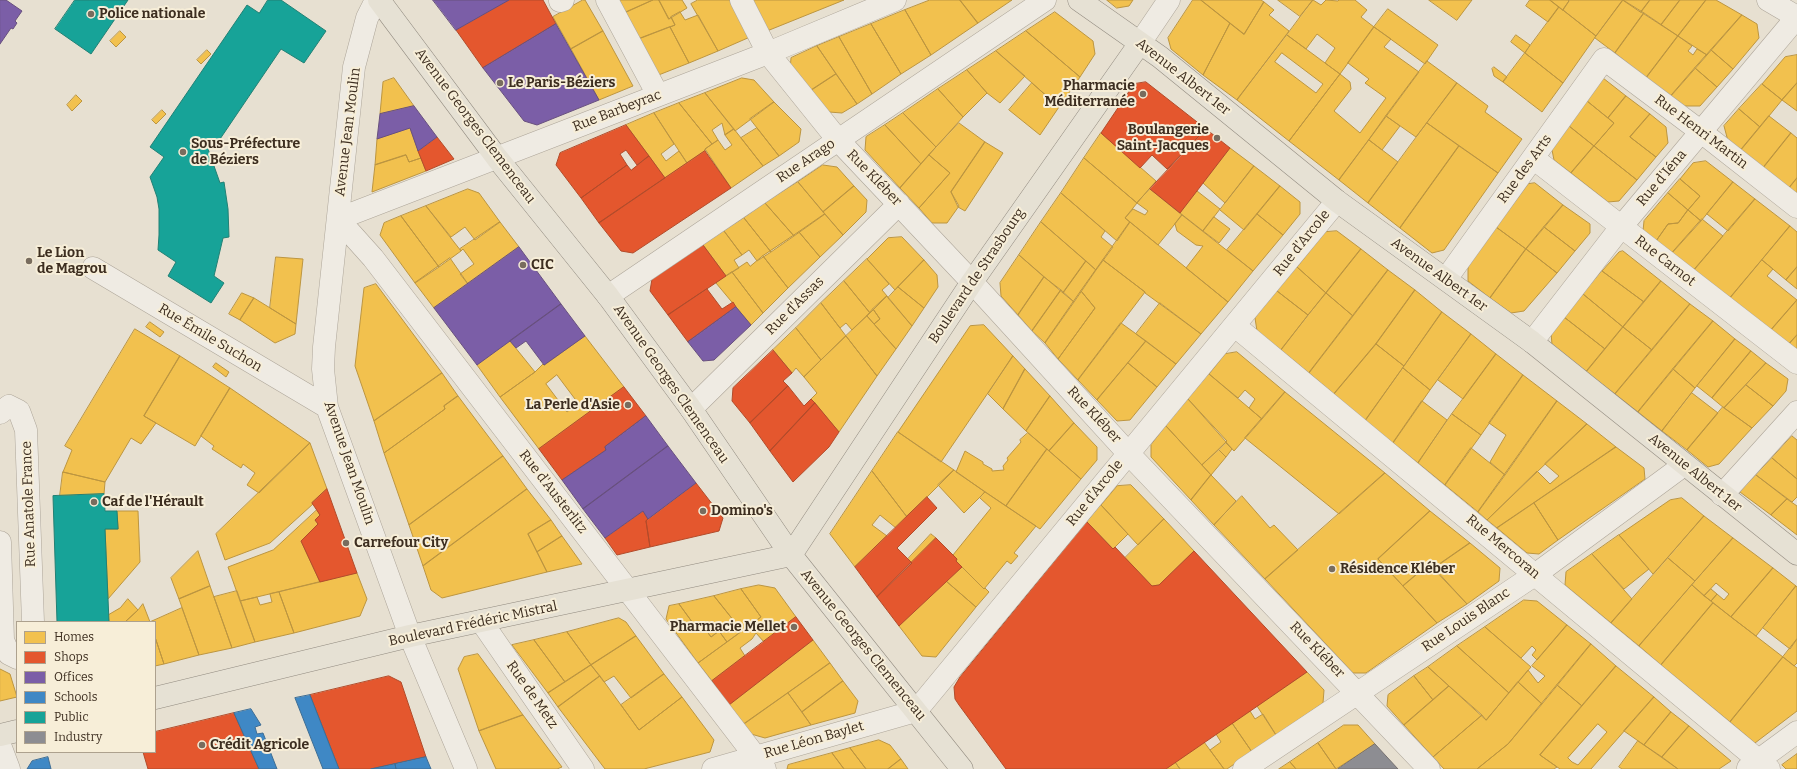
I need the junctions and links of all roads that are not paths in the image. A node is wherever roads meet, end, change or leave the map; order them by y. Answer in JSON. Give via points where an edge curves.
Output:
{"nodes":[{"id":1,"x":378,"y":0,"type":"edge"},
{"id":2,"x":607,"y":0,"type":"edge"},
{"id":3,"x":741,"y":0,"type":"edge"},
{"id":4,"x":894,"y":0,"type":"edge"},
{"id":5,"x":1045,"y":0,"type":"edge"},
{"id":6,"x":1078,"y":0,"type":"edge"},
{"id":7,"x":1169,"y":0,"type":"edge"},
{"id":8,"x":1768,"y":0,"type":"edge"},
{"id":9,"x":1797,"y":17,"type":"edge"},
{"id":10,"x":1140,"y":43,"type":"junction"},
{"id":11,"x":768,"y":53,"type":"junction"},
{"id":12,"x":1604,"y":59,"type":"joint"},
{"id":13,"x":658,"y":95,"type":"junction"},
{"id":14,"x":1700,"y":131,"type":"junction"},
{"id":15,"x":838,"y":140,"type":"junction"},
{"id":16,"x":497,"y":158,"type":"junction"},
{"id":17,"x":1533,"y":158,"type":"junction"},
{"id":18,"x":1337,"y":201,"type":"junction"},
{"id":19,"x":899,"y":204,"type":"junction"},
{"id":20,"x":1797,"y":207,"type":"edge"},
{"id":21,"x":338,"y":219,"type":"junction"},
{"id":22,"x":1621,"y":227,"type":"junction"},
{"id":23,"x":93,"y":268,"type":"dead end"},
{"id":24,"x":1446,"y":279,"type":"junction"},
{"id":25,"x":972,"y":282,"type":"junction"},
{"id":26,"x":608,"y":296,"type":"junction"},
{"id":27,"x":1235,"y":326,"type":"junction"},
{"id":28,"x":1532,"y":342,"type":"junction"},
{"id":29,"x":1797,"y":363,"type":"edge"},
{"id":30,"x":327,"y":407,"type":"junction"},
{"id":31,"x":691,"y":409,"type":"junction"},
{"id":32,"x":1797,"y":412,"type":"edge"},
{"id":33,"x":0,"y":413,"type":"edge"},
{"id":34,"x":1128,"y":453,"type":"junction"},
{"id":35,"x":1684,"y":465,"type":"junction"},
{"id":36,"x":1722,"y":495,"type":"junction"},
{"id":37,"x":0,"y":542,"type":"edge"},
{"id":38,"x":1797,"y":554,"type":"edge"},
{"id":39,"x":791,"y":555,"type":"junction"},
{"id":40,"x":1536,"y":574,"type":"junction"},
{"id":41,"x":628,"y":590,"type":"junction"},
{"id":42,"x":33,"y":621,"type":"edge"},
{"id":43,"x":481,"y":621,"type":"junction"},
{"id":44,"x":410,"y":636,"type":"junction"},
{"id":45,"x":16,"y":658,"type":"edge"},
{"id":46,"x":1358,"y":692,"type":"junction"},
{"id":47,"x":156,"y":698,"type":"edge"},
{"id":48,"x":916,"y":711,"type":"junction"},
{"id":49,"x":16,"y":731,"type":"edge"},
{"id":50,"x":1797,"y":732,"type":"edge"},
{"id":51,"x":0,"y":735,"type":"edge"},
{"id":52,"x":0,"y":745,"type":"edge"},
{"id":53,"x":760,"y":763,"type":"edge"},
{"id":54,"x":1758,"y":766,"type":"edge"},
{"id":55,"x":9,"y":769,"type":"edge"},
{"id":56,"x":466,"y":769,"type":"edge"},
{"id":57,"x":584,"y":769,"type":"edge"},
{"id":58,"x":713,"y":769,"type":"edge"},
{"id":59,"x":962,"y":769,"type":"edge"},
{"id":60,"x":1244,"y":769,"type":"edge"},
{"id":61,"x":1429,"y":769,"type":"edge"}],
"edges":[{"from":1,"to":16,"type":"main road","name":"Avenue Georges Clemenceau"},
{"from":1,"to":21,"type":"street","name":"Avenue Jean Moulin","via":[[367,18],[354,67]]},
{"from":2,"to":13,"type":"street"},
{"from":3,"to":11,"type":"street","name":"Rue Kléber"},
{"from":4,"to":11,"type":"street","name":"Rue Barbeyrac"},
{"from":5,"to":15,"type":"street","name":"Rue Arago"},
{"from":6,"to":10,"type":"main road","name":"Avenue Albert 1er"},
{"from":7,"to":10,"type":"street","name":"Boulevard de Strasbourg"},
{"from":8,"to":9,"type":"street"},
{"from":9,"to":14,"type":"street","name":"Rue d'Iéna"},
{"from":10,"to":18,"type":"main road","name":"Avenue Albert 1er"},
{"from":10,"to":25,"type":"main road","name":"Boulevard de Strasbourg"},
{"from":11,"to":13,"type":"street","name":"Rue Barbeyrac"},
{"from":11,"to":15,"type":"street","name":"Rue Kléber"},
{"from":12,"to":14,"type":"street","name":"Rue Henri Martin"},
{"from":12,"to":17,"type":"street","name":"Rue des Arts"},
{"from":13,"to":16,"type":"street","name":"Rue Barbeyrac"},
{"from":14,"to":20,"type":"street","name":"Rue Henri Martin"},
{"from":14,"to":22,"type":"street","name":"Rue d'Iéna"},
{"from":15,"to":19,"type":"street","name":"Rue Kléber"},
{"from":15,"to":26,"type":"street","name":"Rue Arago"},
{"from":16,"to":21,"type":"street","name":"Rue Barbeyrac"},
{"from":16,"to":26,"type":"main road","name":"Avenue Georges Clemenceau"},
{"from":17,"to":22,"type":"street","name":"Rue Carnot"},
{"from":17,"to":24,"type":"street","name":"Rue des Arts"},
{"from":18,"to":24,"type":"main road","name":"Avenue Albert 1er"},
{"from":18,"to":27,"type":"street","name":"Rue d'Arcole"},
{"from":19,"to":25,"type":"street","name":"Rue Kléber"},
{"from":19,"to":31,"type":"street","name":"Rue d'Assas"},
{"from":21,"to":30,"type":"street","name":"Avenue Jean Moulin","via":[[324,347],[323,369]]},
{"from":21,"to":41,"type":"street","name":"Rue d'Austerlitz","via":[[373,258]]},
{"from":22,"to":28,"type":"street","name":"Rue d'Iéna"},
{"from":22,"to":29,"type":"street","name":"Rue Carnot"},
{"from":23,"to":30,"type":"street","name":"Rue Émile Suchon"},
{"from":24,"to":28,"type":"main road","name":"Avenue Albert 1er"},
{"from":25,"to":34,"type":"street","name":"Rue Kléber"},
{"from":25,"to":39,"type":"main road","name":"Boulevard de Strasbourg"},
{"from":26,"to":31,"type":"main road","name":"Avenue Georges Clemenceau"},
{"from":27,"to":34,"type":"street","name":"Rue d'Arcole"},
{"from":27,"to":40,"type":"street","name":"Rue Mercoran"},
{"from":28,"to":35,"type":"main road","name":"Avenue Albert 1er"},
{"from":30,"to":44,"type":"street","name":"Avenue Jean Moulin"},
{"from":31,"to":39,"type":"main road","name":"Avenue Georges Clemenceau"},
{"from":32,"to":36,"type":"street"},
{"from":33,"to":42,"type":"street","name":"Rue Anatole France","via":[[9,406],[19,411],[26,430]]},
{"from":34,"to":46,"type":"street","name":"Rue Kléber"},
{"from":34,"to":48,"type":"street","name":"Rue d'Arcole"},
{"from":35,"to":36,"type":"main road","name":"Avenue Albert 1er"},
{"from":35,"to":40,"type":"street","name":"Rue Louis Blanc"},
{"from":36,"to":38,"type":"main road","name":"Avenue Albert 1er"},
{"from":37,"to":45,"type":"street","via":[[2,640],[8,654]]},
{"from":39,"to":41,"type":"main road","name":"Boulevard Frédéric Mistral"},
{"from":39,"to":48,"type":"main road","name":"Avenue Georges Clemenceau"},
{"from":40,"to":46,"type":"street","name":"Rue Louis Blanc"},
{"from":40,"to":54,"type":"street","name":"Rue Mercoran"},
{"from":41,"to":43,"type":"main road","name":"Boulevard Frédéric Mistral"},
{"from":41,"to":53,"type":"street","name":"Rue d'Austerlitz"},
{"from":43,"to":44,"type":"main road","name":"Boulevard Frédéric Mistral"},
{"from":43,"to":57,"type":"street","name":"Rue de Metz"},
{"from":44,"to":47,"type":"main road","name":"Boulevard Frédéric Mistral"},
{"from":44,"to":56,"type":"street","name":"Avenue Jean Moulin"},
{"from":46,"to":60,"type":"street","name":"Rue Louis Blanc"},
{"from":46,"to":61,"type":"street","name":"Rue Kléber"},
{"from":48,"to":53,"type":"street","name":"Rue Léon Baylet"},
{"from":48,"to":59,"type":"main road","name":"Avenue Georges Clemenceau"},
{"from":49,"to":51,"type":"main road"},
{"from":50,"to":54,"type":"street"},
{"from":52,"to":55,"type":"street"},
{"from":53,"to":58,"type":"street","name":"Rue Léon Baylet"}]}
